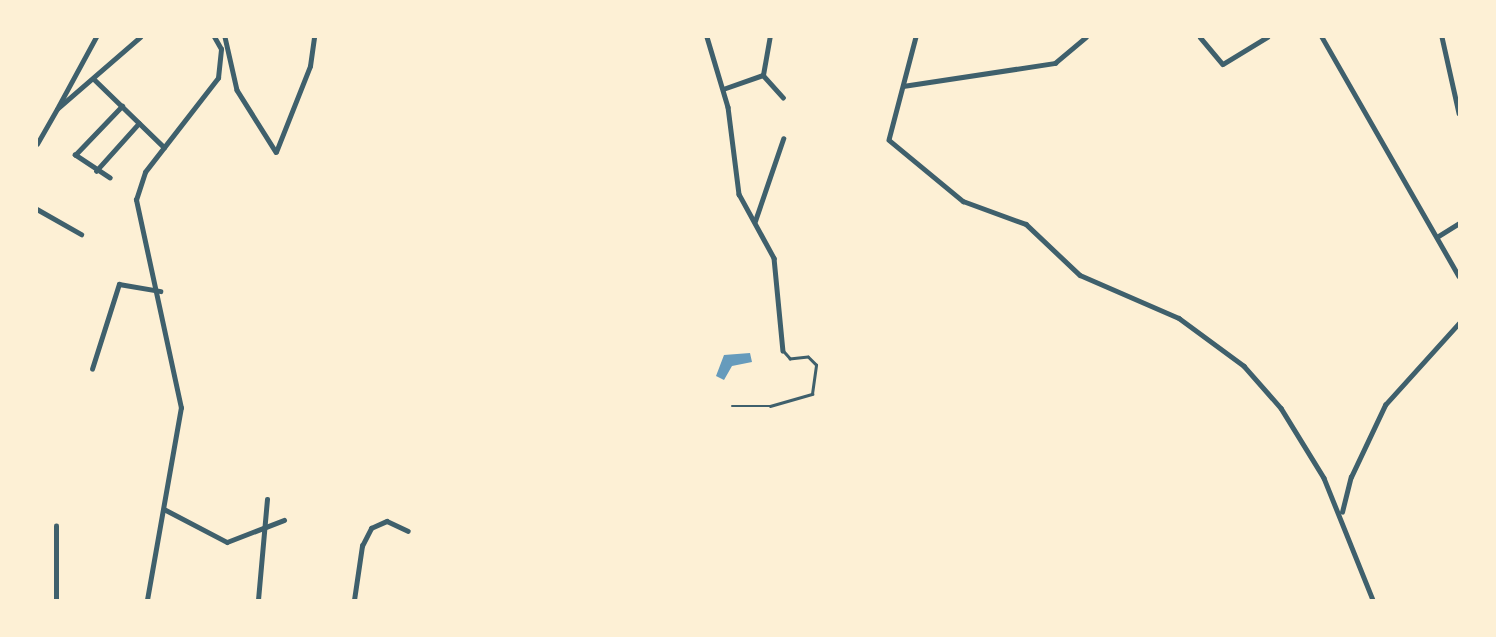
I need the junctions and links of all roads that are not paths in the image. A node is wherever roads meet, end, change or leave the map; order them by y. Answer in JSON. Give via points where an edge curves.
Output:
{"nodes":[{"id":1,"x":96,"y":37,"type":"edge"},
{"id":2,"x":140,"y":37,"type":"edge"},
{"id":3,"x":214,"y":37,"type":"edge"},
{"id":4,"x":225,"y":37,"type":"edge"},
{"id":5,"x":314,"y":37,"type":"edge"},
{"id":6,"x":707,"y":37,"type":"edge"},
{"id":7,"x":770,"y":37,"type":"edge"},
{"id":8,"x":916,"y":37,"type":"edge"},
{"id":9,"x":1086,"y":37,"type":"edge"},
{"id":10,"x":1200,"y":37,"type":"edge"},
{"id":11,"x":1267,"y":37,"type":"edge"},
{"id":12,"x":1322,"y":37,"type":"edge"},
{"id":13,"x":1442,"y":37,"type":"edge"},
{"id":14,"x":763,"y":75,"type":"junction"},
{"id":15,"x":94,"y":79,"type":"junction"},
{"id":16,"x":903,"y":86,"type":"junction"},
{"id":17,"x":723,"y":89,"type":"junction"},
{"id":18,"x":783,"y":96,"type":"dead end"},
{"id":19,"x":121,"y":106,"type":"junction"},
{"id":20,"x":57,"y":109,"type":"junction"},
{"id":21,"x":1459,"y":113,"type":"edge"},
{"id":22,"x":139,"y":123,"type":"junction"},
{"id":23,"x":783,"y":139,"type":"dead end"},
{"id":24,"x":37,"y":144,"type":"edge"},
{"id":25,"x":164,"y":148,"type":"junction"},
{"id":26,"x":96,"y":171,"type":"junction"},
{"id":27,"x":110,"y":178,"type":"dead end"},
{"id":28,"x":37,"y":209,"type":"edge"},
{"id":29,"x":755,"y":222,"type":"junction"},
{"id":30,"x":1459,"y":223,"type":"edge"},
{"id":31,"x":81,"y":234,"type":"dead end"},
{"id":32,"x":1437,"y":237,"type":"junction"},
{"id":33,"x":1459,"y":276,"type":"edge"},
{"id":34,"x":160,"y":291,"type":"junction"},
{"id":35,"x":1459,"y":323,"type":"edge"},
{"id":36,"x":783,"y":351,"type":"joint"},
{"id":37,"x":92,"y":369,"type":"dead end"},
{"id":38,"x":732,"y":406,"type":"dead end"},
{"id":39,"x":267,"y":499,"type":"dead end"},
{"id":40,"x":164,"y":509,"type":"junction"},
{"id":41,"x":1342,"y":515,"type":"junction"},
{"id":42,"x":284,"y":520,"type":"dead end"},
{"id":43,"x":56,"y":526,"type":"dead end"},
{"id":44,"x":264,"y":526,"type":"junction"},
{"id":45,"x":408,"y":531,"type":"dead end"},
{"id":46,"x":56,"y":600,"type":"edge"},
{"id":47,"x":147,"y":600,"type":"edge"},
{"id":48,"x":258,"y":600,"type":"edge"},
{"id":49,"x":354,"y":600,"type":"edge"},
{"id":50,"x":1373,"y":600,"type":"edge"}],
"edges":[{"from":1,"to":20,"type":"street"},
{"from":2,"to":15,"type":"street"},
{"from":3,"to":25,"type":"street","via":[[221,49],[218,78]]},
{"from":4,"to":5,"type":"street","via":[[237,90],[276,152],[310,66]]},
{"from":6,"to":17,"type":"street"},
{"from":7,"to":14,"type":"street"},
{"from":8,"to":16,"type":"street"},
{"from":9,"to":16,"type":"street","via":[[1055,63]]},
{"from":10,"to":11,"type":"street","via":[[1223,64]]},
{"from":12,"to":32,"type":"street"},
{"from":13,"to":21,"type":"street"},
{"from":14,"to":17,"type":"street"},
{"from":14,"to":18,"type":"street"},
{"from":15,"to":19,"type":"street"},
{"from":15,"to":20,"type":"street"},
{"from":16,"to":41,"type":"street","via":[[890,141],[972,206],[1026,224],[1080,275],[1179,318],[1244,366],[1281,408]]},
{"from":17,"to":29,"type":"street","via":[[737,185]]},
{"from":19,"to":22,"type":"street"},
{"from":19,"to":26,"type":"street","via":[[75,155]]},
{"from":20,"to":24,"type":"street"},
{"from":22,"to":25,"type":"street"},
{"from":22,"to":26,"type":"street"},
{"from":23,"to":29,"type":"street"},
{"from":25,"to":34,"type":"street","via":[[136,200]]},
{"from":26,"to":27,"type":"street"},
{"from":28,"to":31,"type":"street"},
{"from":29,"to":36,"type":"street","via":[[775,265]]},
{"from":30,"to":32,"type":"street"},
{"from":32,"to":33,"type":"street"},
{"from":34,"to":37,"type":"street","via":[[119,284]]},
{"from":34,"to":40,"type":"street","via":[[181,408]]},
{"from":35,"to":41,"type":"street","via":[[1385,405],[1351,477]]},
{"from":36,"to":38,"type":"lane","via":[[790,359],[808,357],[816,365],[812,394],[770,406]]},
{"from":39,"to":44,"type":"street"},
{"from":40,"to":44,"type":"street","via":[[227,542]]},
{"from":40,"to":47,"type":"street"},
{"from":41,"to":50,"type":"street"},
{"from":42,"to":44,"type":"street"},
{"from":43,"to":46,"type":"street"},
{"from":44,"to":48,"type":"street"},
{"from":45,"to":49,"type":"street","via":[[387,522],[372,528],[362,546]]}]}
